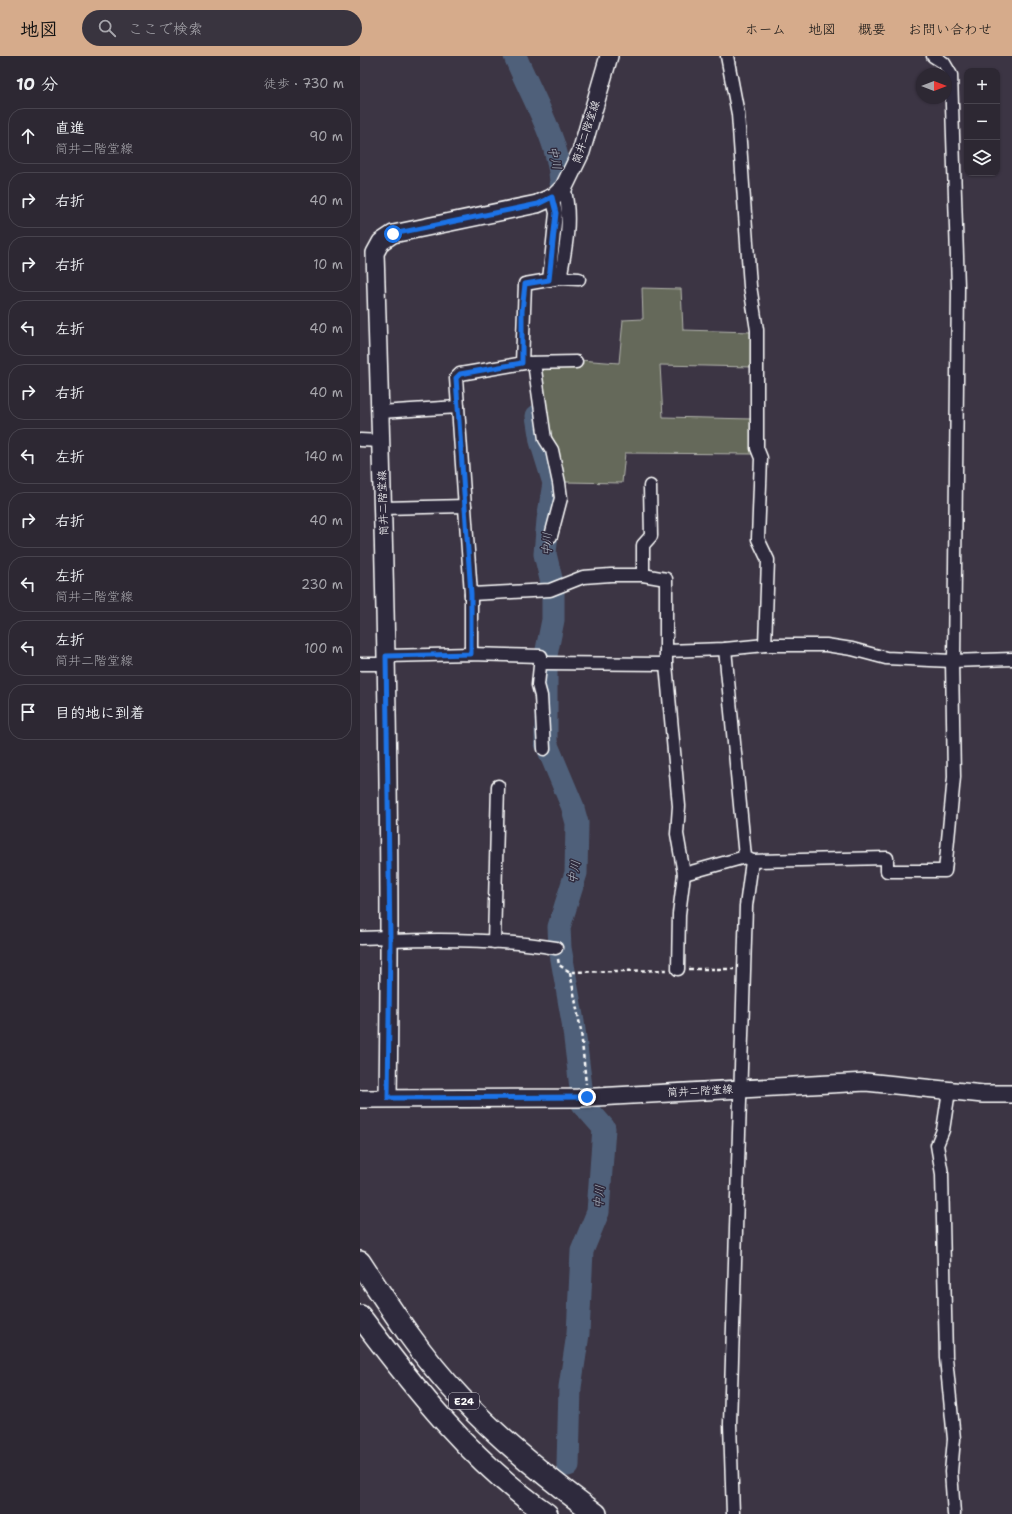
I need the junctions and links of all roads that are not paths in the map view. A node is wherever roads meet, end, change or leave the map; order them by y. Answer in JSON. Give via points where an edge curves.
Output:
{"nodes":[{"id":1,"x":610,"y":56,"type":"edge"},
{"id":2,"x":727,"y":56,"type":"edge"},
{"id":3,"x":932,"y":56,"type":"edge"},
{"id":4,"x":559,"y":192,"type":"junction"},
{"id":5,"x":554,"y":279,"type":"junction"},
{"id":6,"x":579,"y":279,"type":"dead end"},
{"id":7,"x":576,"y":362,"type":"dead end"},
{"id":8,"x":527,"y":363,"type":"junction"},
{"id":9,"x":458,"y":407,"type":"junction"},
{"id":10,"x":380,"y":412,"type":"junction"},
{"id":11,"x":360,"y":440,"type":"edge"},
{"id":12,"x":381,"y":441,"type":"junction"},
{"id":13,"x":650,"y":486,"type":"dead end"},
{"id":14,"x":465,"y":506,"type":"junction"},
{"id":15,"x":383,"y":508,"type":"junction"},
{"id":16,"x":551,"y":536,"type":"dead end"},
{"id":17,"x":643,"y":575,"type":"junction"},
{"id":18,"x":471,"y":594,"type":"junction"},
{"id":19,"x":765,"y":645,"type":"junction"},
{"id":20,"x":725,"y":649,"type":"junction"},
{"id":21,"x":666,"y":651,"type":"junction"},
{"id":22,"x":471,"y":654,"type":"junction"},
{"id":23,"x":1012,"y":659,"type":"edge"},
{"id":24,"x":386,"y":660,"type":"junction"},
{"id":25,"x":953,"y":661,"type":"junction"},
{"id":26,"x":546,"y":663,"type":"junction"},
{"id":27,"x":360,"y":664,"type":"edge"},
{"id":28,"x":666,"y":664,"type":"junction"},
{"id":29,"x":544,"y":749,"type":"dead end"},
{"id":30,"x":498,"y":786,"type":"dead end"},
{"id":31,"x":749,"y":859,"type":"junction"},
{"id":32,"x":684,"y":874,"type":"junction"},
{"id":33,"x":360,"y":938,"type":"edge"},
{"id":34,"x":390,"y":939,"type":"junction"},
{"id":35,"x":494,"y":942,"type":"junction"},
{"id":36,"x":556,"y":948,"type":"dead end"},
{"id":37,"x":678,"y":969,"type":"road end"},
{"id":38,"x":740,"y":1089,"type":"junction"},
{"id":39,"x":949,"y":1091,"type":"junction"},
{"id":40,"x":1012,"y":1094,"type":"edge"},
{"id":41,"x":388,"y":1098,"type":"junction"},
{"id":42,"x":360,"y":1099,"type":"edge"},
{"id":43,"x":360,"y":1262,"type":"edge"},
{"id":44,"x":360,"y":1316,"type":"edge"},
{"id":45,"x":547,"y":1514,"type":"edge"},
{"id":46,"x":596,"y":1514,"type":"edge"},
{"id":47,"x":733,"y":1514,"type":"edge"},
{"id":48,"x":954,"y":1514,"type":"edge"}],
"edges":[{"from":1,"to":4,"type":"main road","name":"筒井二階堂線","via":[[581,152]]},
{"from":2,"to":19,"type":"street","via":[[738,114],[750,286],[757,330],[756,448],[761,458],[758,539],[768,560]]},
{"from":3,"to":25,"type":"street","via":[[944,63],[951,75],[952,91],[958,287]]},
{"from":4,"to":5,"type":"street"},
{"from":4,"to":10,"type":"main road","name":"筒井二階堂線","via":[[538,204],[393,234],[381,242],[375,253]]},
{"from":5,"to":6,"type":"street"},
{"from":5,"to":8,"type":"street","via":[[525,284],[522,311]]},
{"from":7,"to":8,"type":"street"},
{"from":8,"to":9,"type":"street","via":[[460,374],[456,378]]},
{"from":8,"to":16,"type":"street","via":[[545,439],[552,450],[560,483],[560,498]]},
{"from":9,"to":10,"type":"street"},
{"from":9,"to":14,"type":"street"},
{"from":10,"to":12,"type":"main road","name":"筒井二階堂線"},
{"from":11,"to":12,"type":"street"},
{"from":12,"to":15,"type":"main road","name":"筒井二階堂線"},
{"from":13,"to":17,"type":"street","via":[[651,536],[643,545]]},
{"from":14,"to":15,"type":"street"},
{"from":14,"to":18,"type":"street"},
{"from":15,"to":24,"type":"main road","name":"筒井二階堂線"},
{"from":17,"to":18,"type":"street","via":[[583,577],[554,589]]},
{"from":17,"to":21,"type":"street","via":[[666,579]]},
{"from":18,"to":22,"type":"street"},
{"from":19,"to":20,"type":"street"},
{"from":19,"to":25,"type":"street","via":[[826,645],[886,658]]},
{"from":20,"to":21,"type":"street"},
{"from":20,"to":31,"type":"street"},
{"from":21,"to":28,"type":"street"},
{"from":22,"to":24,"type":"street"},
{"from":22,"to":26,"type":"street","via":[[541,656]]},
{"from":23,"to":25,"type":"street"},
{"from":24,"to":27,"type":"street"},
{"from":24,"to":34,"type":"main road","name":"筒井二階堂線"},
{"from":25,"to":31,"type":"street","via":[[954,777],[945,871],[887,871],[887,858]]},
{"from":26,"to":28,"type":"street"},
{"from":26,"to":29,"type":"street","via":[[538,685]]},
{"from":28,"to":32,"type":"street","via":[[679,806],[677,834]]},
{"from":30,"to":35,"type":"street"},
{"from":31,"to":32,"type":"street"},
{"from":31,"to":38,"type":"street"},
{"from":32,"to":37,"type":"street"},
{"from":33,"to":34,"type":"street"},
{"from":34,"to":35,"type":"street"},
{"from":34,"to":41,"type":"main road","name":"筒井二階堂線"},
{"from":35,"to":36,"type":"street","via":[[536,944]]},
{"from":38,"to":39,"type":"main road","name":"筒井二階堂線","via":[[866,1082]]},
{"from":38,"to":41,"type":"main road","name":"筒井二階堂線","via":[[584,1097]]},
{"from":38,"to":47,"type":"street","via":[[730,1424]]},
{"from":39,"to":40,"type":"main road","name":"筒井二階堂線"},
{"from":39,"to":48,"type":"street","via":[[938,1145],[942,1174],[946,1358],[954,1439],[951,1472]]},
{"from":41,"to":42,"type":"main road","name":"筒井二階堂線"},
{"from":43,"to":46,"type":"highway","number":"E24","via":[[419,1348],[459,1396],[504,1441]]},
{"from":44,"to":45,"type":"highway","number":"E24","via":[[439,1415],[485,1463]]}]}
